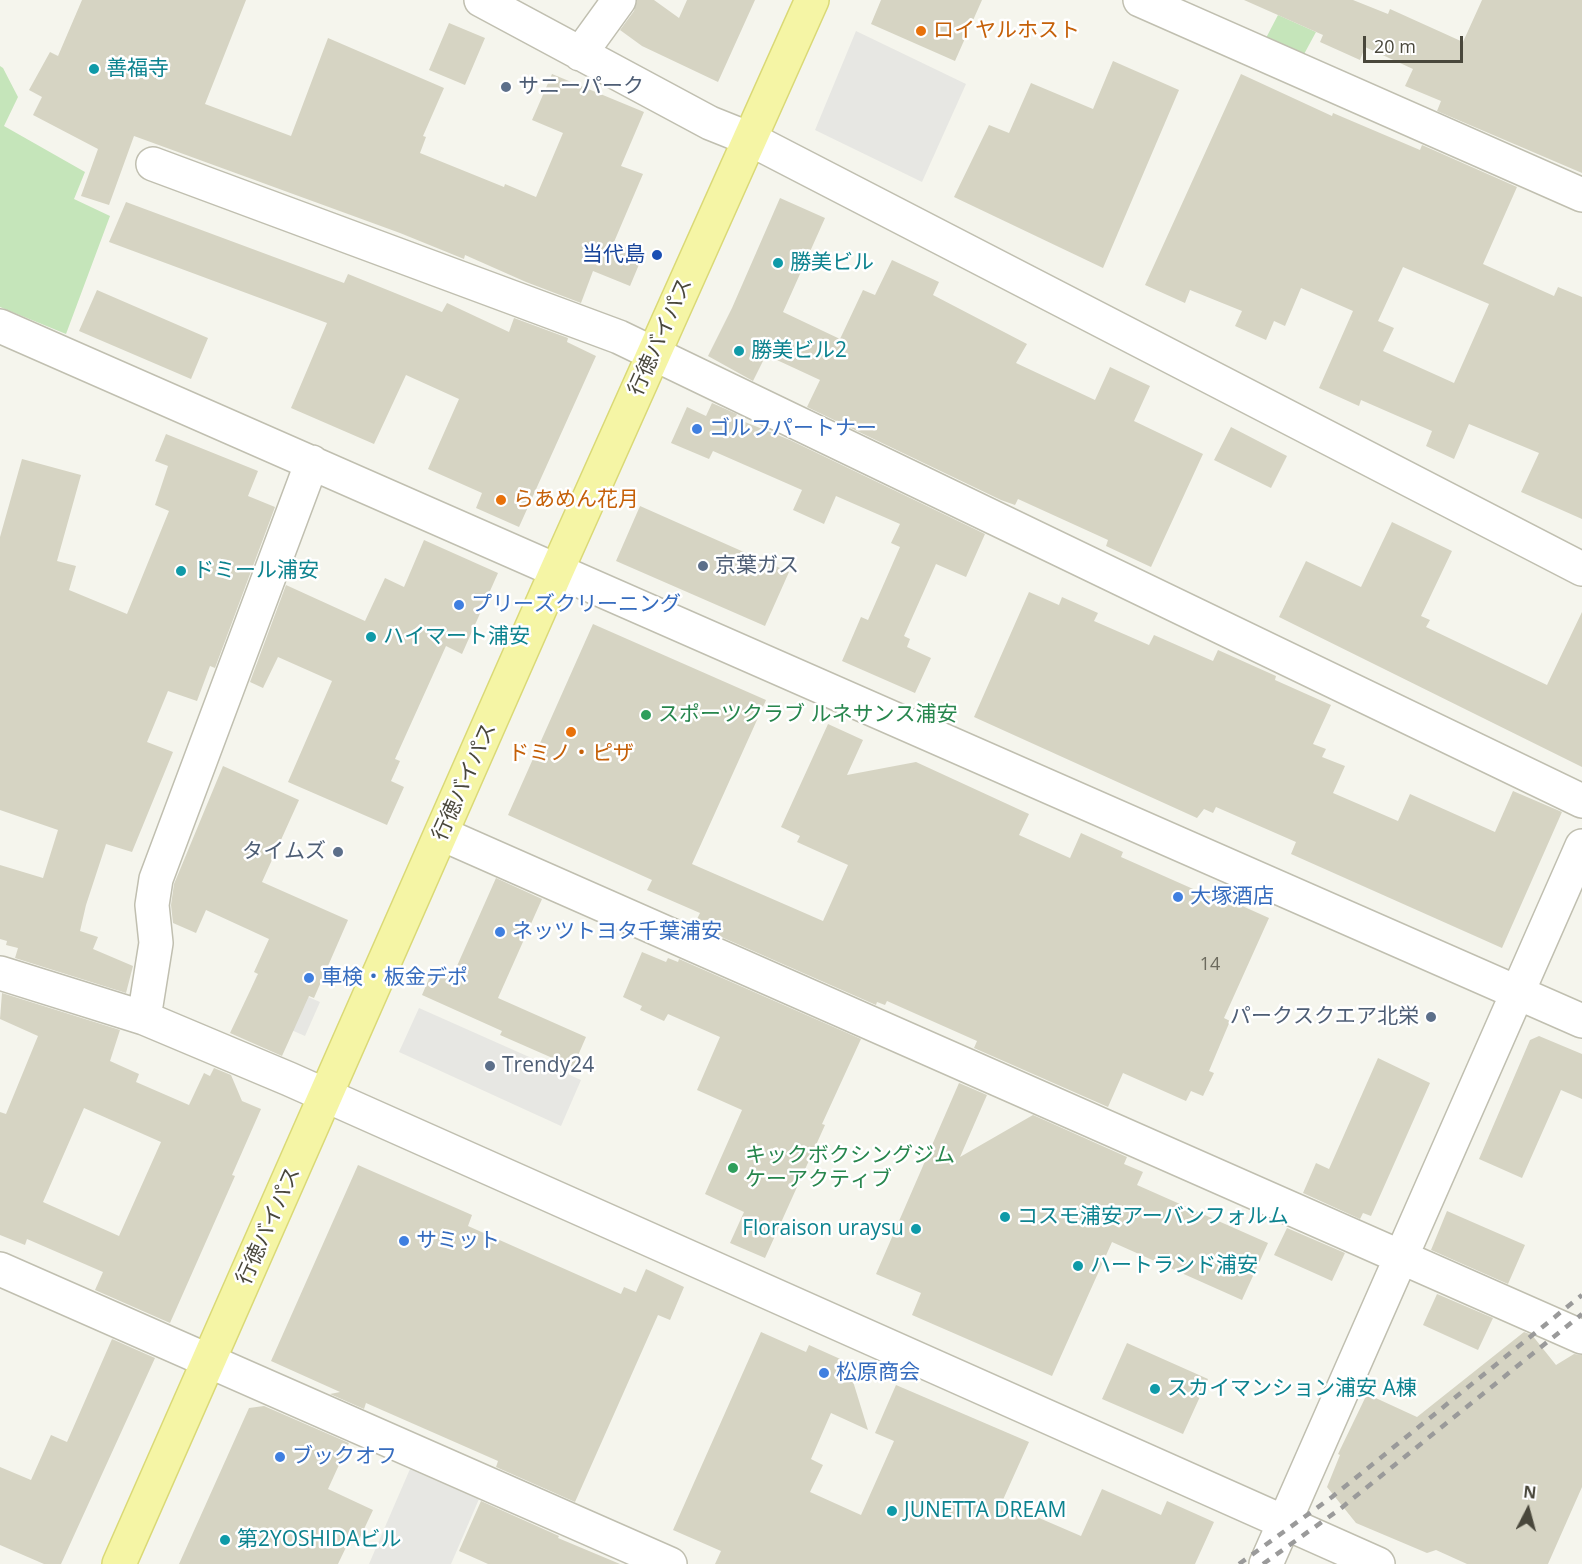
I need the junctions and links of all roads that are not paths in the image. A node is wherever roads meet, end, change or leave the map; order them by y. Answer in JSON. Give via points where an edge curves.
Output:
{"nodes":[{"id":1,"x":481,"y":0,"type":"edge"},
{"id":2,"x":619,"y":0,"type":"edge"},
{"id":3,"x":812,"y":0,"type":"edge"},
{"id":4,"x":1140,"y":0,"type":"edge"},
{"id":5,"x":580,"y":54,"type":"junction"},
{"id":6,"x":750,"y":139,"type":"junction"},
{"id":7,"x":153,"y":164,"type":"dead end"},
{"id":8,"x":1582,"y":195,"type":"edge"},
{"id":9,"x":0,"y":326,"type":"edge"},
{"id":10,"x":654,"y":354,"type":"junction"},
{"id":11,"x":312,"y":462,"type":"junction"},
{"id":12,"x":1582,"y":569,"type":"edge"},
{"id":13,"x":557,"y":570,"type":"junction"},
{"id":14,"x":1582,"y":801,"type":"edge"},
{"id":15,"x":442,"y":834,"type":"junction"},
{"id":16,"x":1582,"y":846,"type":"edge"},
{"id":17,"x":0,"y":973,"type":"edge"},
{"id":18,"x":1517,"y":993,"type":"junction"},
{"id":19,"x":144,"y":1018,"type":"junction"},
{"id":20,"x":1582,"y":1021,"type":"edge"},
{"id":21,"x":327,"y":1096,"type":"junction"},
{"id":22,"x":1401,"y":1256,"type":"junction"},
{"id":23,"x":0,"y":1269,"type":"edge"},
{"id":24,"x":1582,"y":1337,"type":"edge"},
{"id":25,"x":208,"y":1360,"type":"junction"},
{"id":26,"x":1284,"y":1522,"type":"junction"},
{"id":27,"x":663,"y":1561,"type":"edge"},
{"id":28,"x":120,"y":1564,"type":"edge"},
{"id":29,"x":1266,"y":1564,"type":"edge"},
{"id":30,"x":1378,"y":1564,"type":"edge"}],
"edges":[{"from":1,"to":5,"type":"street"},
{"from":2,"to":5,"type":"street"},
{"from":3,"to":6,"type":"main road","name":"行徳バイパス"},
{"from":4,"to":8,"type":"street"},
{"from":5,"to":6,"type":"street","via":[[710,123]]},
{"from":6,"to":10,"type":"main road","name":"行徳バイパス"},
{"from":6,"to":12,"type":"street"},
{"from":7,"to":10,"type":"street","via":[[619,337]]},
{"from":9,"to":11,"type":"street"},
{"from":10,"to":13,"type":"main road","name":"行徳バイパス"},
{"from":10,"to":14,"type":"street"},
{"from":11,"to":13,"type":"street"},
{"from":11,"to":19,"type":"street","via":[[156,879],[152,905],[156,943]]},
{"from":13,"to":15,"type":"main road","name":"行徳バイパス"},
{"from":13,"to":18,"type":"street"},
{"from":15,"to":21,"type":"main road","name":"行徳バイパス"},
{"from":15,"to":22,"type":"street"},
{"from":16,"to":18,"type":"street"},
{"from":17,"to":19,"type":"street"},
{"from":18,"to":20,"type":"street"},
{"from":18,"to":22,"type":"street"},
{"from":19,"to":21,"type":"street"},
{"from":21,"to":25,"type":"main road","name":"行徳バイパス"},
{"from":21,"to":26,"type":"street"},
{"from":22,"to":24,"type":"street"},
{"from":22,"to":26,"type":"street"},
{"from":23,"to":25,"type":"street"},
{"from":25,"to":27,"type":"street"},
{"from":25,"to":28,"type":"main road","name":"行徳バイパス"},
{"from":26,"to":29,"type":"street"},
{"from":26,"to":30,"type":"street"}]}
